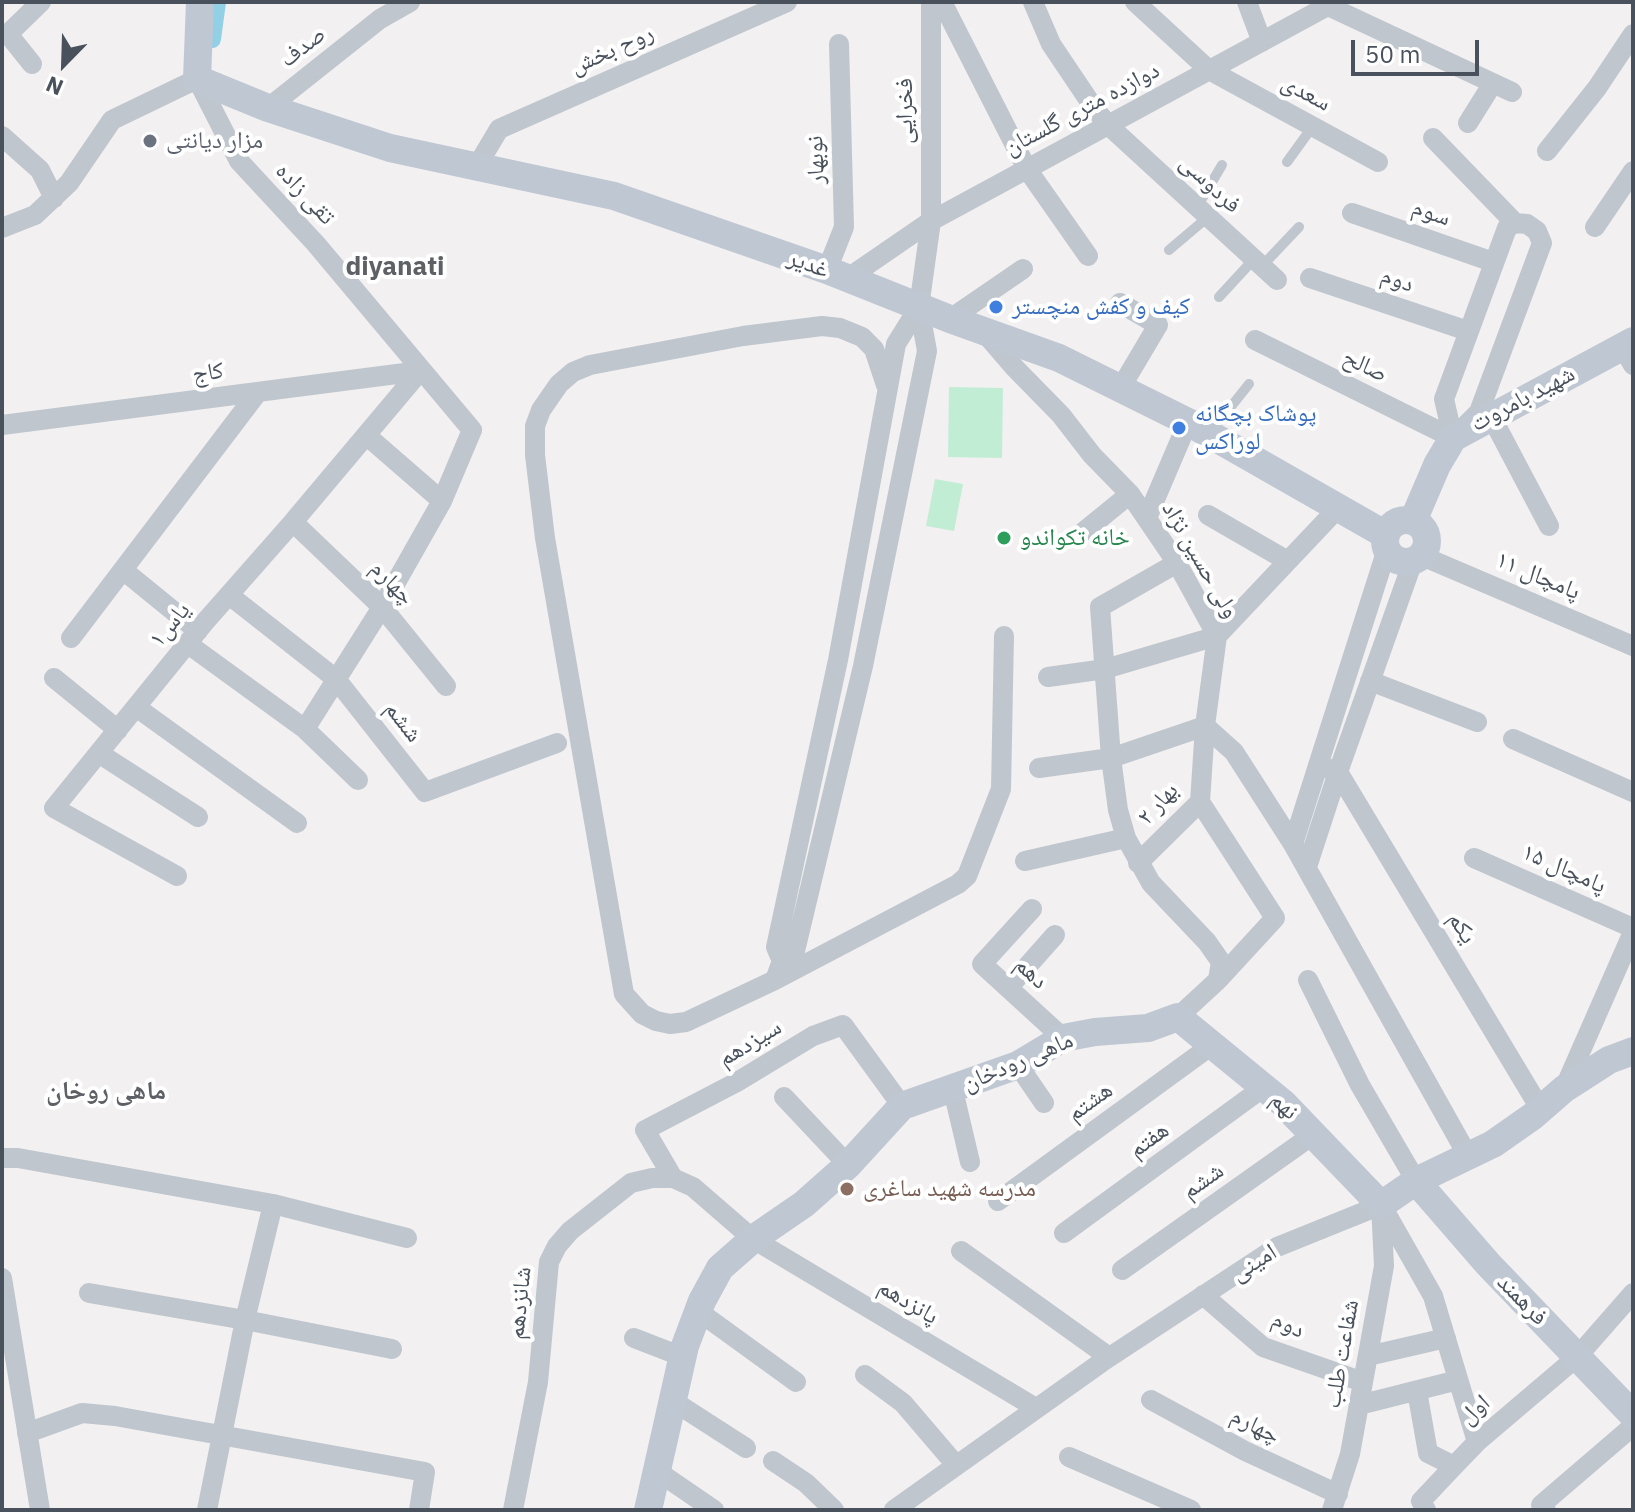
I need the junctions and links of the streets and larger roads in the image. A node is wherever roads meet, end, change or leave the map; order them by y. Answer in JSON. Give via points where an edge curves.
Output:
{"nodes":[{"id":1,"x":41,"y":2,"type":"edge"},
{"id":2,"x":200,"y":2,"type":"edge"},
{"id":3,"x":410,"y":2,"type":"edge"},
{"id":4,"x":787,"y":2,"type":"edge"},
{"id":5,"x":931,"y":2,"type":"edge"},
{"id":6,"x":942,"y":2,"type":"edge"},
{"id":7,"x":1033,"y":2,"type":"edge"},
{"id":8,"x":1135,"y":2,"type":"edge"},
{"id":9,"x":1247,"y":2,"type":"edge"},
{"id":10,"x":1331,"y":4,"type":"edge"},
{"id":11,"x":1633,"y":34,"type":"edge"},
{"id":12,"x":1262,"y":42,"type":"junction"},
{"id":13,"x":839,"y":44,"type":"dead end"},
{"id":14,"x":32,"y":64,"type":"dead end"},
{"id":15,"x":1209,"y":70,"type":"junction"},
{"id":16,"x":197,"y":79,"type":"junction"},
{"id":17,"x":1493,"y":83,"type":"junction"},
{"id":18,"x":1512,"y":92,"type":"dead end"},
{"id":19,"x":268,"y":108,"type":"junction"},
{"id":20,"x":1468,"y":123,"type":"dead end"},
{"id":21,"x":1108,"y":125,"type":"junction"},
{"id":22,"x":2,"y":136,"type":"edge"},
{"id":23,"x":1433,"y":138,"type":"dead end"},
{"id":24,"x":1547,"y":151,"type":"dead end"},
{"id":25,"x":1378,"y":162,"type":"dead end"},
{"id":26,"x":477,"y":166,"type":"junction"},
{"id":27,"x":1027,"y":169,"type":"junction"},
{"id":28,"x":1633,"y":171,"type":"edge"},
{"id":29,"x":54,"y":198,"type":"junction"},
{"id":30,"x":1352,"y":213,"type":"dead end"},
{"id":31,"x":931,"y":221,"type":"junction"},
{"id":32,"x":1515,"y":223,"type":"junction"},
{"id":33,"x":1595,"y":227,"type":"dead end"},
{"id":34,"x":2,"y":228,"type":"edge"},
{"id":35,"x":1088,"y":256,"type":"dead end"},
{"id":36,"x":1493,"y":262,"type":"junction"},
{"id":37,"x":1023,"y":269,"type":"dead end"},
{"id":38,"x":1264,"y":269,"type":"road end"},
{"id":39,"x":837,"y":274,"type":"junction"},
{"id":40,"x":1310,"y":278,"type":"dead end"},
{"id":41,"x":1120,"y":303,"type":"dead end"},
{"id":42,"x":919,"y":307,"type":"junction"},
{"id":43,"x":950,"y":319,"type":"junction"},
{"id":44,"x":983,"y":331,"type":"junction"},
{"id":45,"x":1468,"y":331,"type":"junction"},
{"id":46,"x":1255,"y":340,"type":"dead end"},
{"id":47,"x":1629,"y":351,"type":"edge"},
{"id":48,"x":420,"y":371,"type":"junction"},
{"id":49,"x":888,"y":389,"type":"junction"},
{"id":50,"x":1120,"y":389,"type":"junction"},
{"id":51,"x":258,"y":392,"type":"junction"},
{"id":52,"x":1491,"y":416,"type":"junction"},
{"id":53,"x":2,"y":425,"type":"edge"},
{"id":54,"x":1198,"y":428,"type":"junction"},
{"id":55,"x":366,"y":435,"type":"junction"},
{"id":56,"x":1453,"y":438,"type":"junction"},
{"id":57,"x":1130,"y":494,"type":"junction"},
{"id":58,"x":442,"y":501,"type":"junction"},
{"id":59,"x":1339,"y":507,"type":"junction"},
{"id":60,"x":1208,"y":515,"type":"dead end"},
{"id":61,"x":1147,"y":518,"type":"junction"},
{"id":62,"x":1413,"y":521,"type":"junction"},
{"id":63,"x":293,"y":522,"type":"junction"},
{"id":64,"x":1549,"y":526,"type":"dead end"},
{"id":65,"x":1082,"y":533,"type":"dead end"},
{"id":66,"x":1386,"y":542,"type":"junction"},
{"id":67,"x":1418,"y":558,"type":"junction"},
{"id":68,"x":1286,"y":560,"type":"junction"},
{"id":69,"x":1177,"y":563,"type":"junction"},
{"id":70,"x":123,"y":570,"type":"junction"},
{"id":71,"x":229,"y":595,"type":"junction"},
{"id":72,"x":382,"y":607,"type":"junction"},
{"id":73,"x":1004,"y":636,"type":"dead end"},
{"id":74,"x":1217,"y":636,"type":"junction"},
{"id":75,"x":193,"y":637,"type":"junction"},
{"id":76,"x":71,"y":638,"type":"dead end"},
{"id":77,"x":1633,"y":646,"type":"edge"},
{"id":78,"x":838,"y":660,"type":"junction"},
{"id":79,"x":863,"y":666,"type":"junction"},
{"id":80,"x":1105,"y":669,"type":"junction"},
{"id":81,"x":1048,"y":677,"type":"dead end"},
{"id":82,"x":54,"y":678,"type":"dead end"},
{"id":83,"x":336,"y":679,"type":"junction"},
{"id":84,"x":1370,"y":681,"type":"junction"},
{"id":85,"x":446,"y":686,"type":"dead end"},
{"id":86,"x":136,"y":707,"type":"junction"},
{"id":87,"x":1477,"y":722,"type":"dead end"},
{"id":88,"x":1205,"y":726,"type":"junction"},
{"id":89,"x":305,"y":729,"type":"junction"},
{"id":90,"x":118,"y":730,"type":"junction"},
{"id":91,"x":1513,"y":739,"type":"dead end"},
{"id":92,"x":557,"y":743,"type":"dead end"},
{"id":93,"x":100,"y":754,"type":"junction"},
{"id":94,"x":1111,"y":758,"type":"junction"},
{"id":95,"x":1039,"y":768,"type":"dead end"},
{"id":96,"x":1328,"y":769,"type":"junction"},
{"id":97,"x":358,"y":780,"type":"dead end"},
{"id":98,"x":1633,"y":792,"type":"edge"},
{"id":99,"x":1200,"y":802,"type":"junction"},
{"id":100,"x":198,"y":817,"type":"dead end"},
{"id":101,"x":297,"y":823,"type":"dead end"},
{"id":102,"x":1126,"y":838,"type":"junction"},
{"id":103,"x":1293,"y":844,"type":"junction"},
{"id":104,"x":1474,"y":858,"type":"dead end"},
{"id":105,"x":1025,"y":861,"type":"dead end"},
{"id":106,"x":1138,"y":863,"type":"junction"},
{"id":107,"x":1307,"y":867,"type":"junction"},
{"id":108,"x":177,"y":876,"type":"dead end"},
{"id":109,"x":1032,"y":909,"type":"dead end"},
{"id":110,"x":1633,"y":930,"type":"edge"},
{"id":111,"x":1055,"y":935,"type":"dead end"},
{"id":112,"x":778,"y":971,"type":"junction"},
{"id":113,"x":1218,"y":980,"type":"junction"},
{"id":114,"x":1308,"y":980,"type":"dead end"},
{"id":115,"x":1008,"y":988,"type":"junction"},
{"id":116,"x":1178,"y":1017,"type":"junction"},
{"id":117,"x":1063,"y":1038,"type":"junction"},
{"id":118,"x":1212,"y":1045,"type":"junction"},
{"id":119,"x":1633,"y":1051,"type":"edge"},
{"id":120,"x":1018,"y":1065,"type":"junction"},
{"id":121,"x":1264,"y":1087,"type":"junction"},
{"id":122,"x":1564,"y":1089,"type":"junction"},
{"id":123,"x":953,"y":1090,"type":"junction"},
{"id":124,"x":784,"y":1097,"type":"dead end"},
{"id":125,"x":1044,"y":1103,"type":"dead end"},
{"id":126,"x":902,"y":1106,"type":"junction"},
{"id":127,"x":1541,"y":1110,"type":"junction"},
{"id":128,"x":1314,"y":1134,"type":"junction"},
{"id":129,"x":1468,"y":1156,"type":"junction"},
{"id":130,"x":2,"y":1158,"type":"edge"},
{"id":131,"x":970,"y":1162,"type":"dead end"},
{"id":132,"x":848,"y":1165,"type":"junction"},
{"id":133,"x":673,"y":1178,"type":"junction"},
{"id":134,"x":1416,"y":1181,"type":"junction"},
{"id":135,"x":998,"y":1201,"type":"dead end"},
{"id":136,"x":273,"y":1204,"type":"junction"},
{"id":137,"x":1381,"y":1205,"type":"junction"},
{"id":138,"x":1064,"y":1233,"type":"dead end"},
{"id":139,"x":407,"y":1238,"type":"dead end"},
{"id":140,"x":753,"y":1239,"type":"junction"},
{"id":141,"x":961,"y":1251,"type":"dead end"},
{"id":142,"x":1122,"y":1270,"type":"dead end"},
{"id":143,"x":2,"y":1278,"type":"edge"},
{"id":144,"x":89,"y":1293,"type":"dead end"},
{"id":145,"x":1633,"y":1293,"type":"edge"},
{"id":146,"x":1203,"y":1295,"type":"junction"},
{"id":147,"x":698,"y":1311,"type":"junction"},
{"id":148,"x":245,"y":1320,"type":"junction"},
{"id":149,"x":634,"y":1338,"type":"dead end"},
{"id":150,"x":1446,"y":1338,"type":"junction"},
{"id":151,"x":392,"y":1349,"type":"dead end"},
{"id":152,"x":1368,"y":1356,"type":"junction"},
{"id":153,"x":683,"y":1357,"type":"junction"},
{"id":154,"x":1109,"y":1357,"type":"junction"},
{"id":155,"x":1577,"y":1357,"type":"junction"},
{"id":156,"x":865,"y":1375,"type":"dead end"},
{"id":157,"x":1458,"y":1380,"type":"junction"},
{"id":158,"x":796,"y":1382,"type":"dead end"},
{"id":159,"x":1363,"y":1382,"type":"junction"},
{"id":160,"x":1417,"y":1391,"type":"junction"},
{"id":161,"x":1151,"y":1400,"type":"dead end"},
{"id":162,"x":673,"y":1401,"type":"junction"},
{"id":163,"x":1359,"y":1405,"type":"junction"},
{"id":164,"x":1036,"y":1408,"type":"junction"},
{"id":165,"x":1633,"y":1415,"type":"edge"},
{"id":166,"x":1633,"y":1426,"type":"edge"},
{"id":167,"x":27,"y":1433,"type":"junction"},
{"id":168,"x":223,"y":1436,"type":"junction"},
{"id":169,"x":1477,"y":1442,"type":"junction"},
{"id":170,"x":746,"y":1448,"type":"dead end"},
{"id":171,"x":1069,"y":1457,"type":"dead end"},
{"id":172,"x":773,"y":1461,"type":"dead end"},
{"id":173,"x":956,"y":1465,"type":"junction"},
{"id":174,"x":1454,"y":1466,"type":"junction"},
{"id":175,"x":657,"y":1471,"type":"junction"},
{"id":176,"x":1335,"y":1502,"type":"edge"},
{"id":177,"x":40,"y":1510,"type":"edge"},
{"id":178,"x":207,"y":1510,"type":"edge"},
{"id":179,"x":419,"y":1510,"type":"edge"},
{"id":180,"x":513,"y":1510,"type":"edge"},
{"id":181,"x":648,"y":1510,"type":"edge"},
{"id":182,"x":714,"y":1510,"type":"edge"},
{"id":183,"x":834,"y":1510,"type":"edge"},
{"id":184,"x":894,"y":1510,"type":"edge"},
{"id":185,"x":1191,"y":1510,"type":"edge"},
{"id":186,"x":1426,"y":1510,"type":"edge"},
{"id":187,"x":1546,"y":1510,"type":"edge"}],
"edges":[{"from":1,"to":14,"type":"street","via":[[8,34]]},
{"from":2,"to":16,"type":"main road"},
{"from":3,"to":19,"type":"street","name":"صدف","via":[[380,19]]},
{"from":4,"to":26,"type":"street","name":"روح بخش","via":[[499,129]]},
{"from":5,"to":31,"type":"street","name":"فخرایی"},
{"from":6,"to":27,"type":"street"},
{"from":7,"to":21,"type":"street","name":"فردوسی","via":[[1051,44]]},
{"from":8,"to":15,"type":"street","name":"سعدی"},
{"from":9,"to":12,"type":"street"},
{"from":10,"to":12,"type":"street","name":"دوازده متری گلستان"},
{"from":10,"to":17,"type":"street"},
{"from":11,"to":24,"type":"street"},
{"from":12,"to":15,"type":"street","name":"دوازده متری گلستان"},
{"from":13,"to":39,"type":"street","name":"نوبهار","via":[[844,227]]},
{"from":15,"to":21,"type":"street","name":"دوازده متری گلستان"},
{"from":15,"to":25,"type":"street","name":"سعدی"},
{"from":16,"to":19,"type":"main road","name":"غدیر"},
{"from":16,"to":29,"type":"street","via":[[112,120]]},
{"from":16,"to":48,"type":"street","name":"تقی زاده","via":[[239,161],[316,244]]},
{"from":17,"to":18,"type":"street"},
{"from":17,"to":20,"type":"street"},
{"from":19,"to":26,"type":"main road","name":"غدیر","via":[[390,148]]},
{"from":21,"to":27,"type":"street","name":"دوازده متری گلستان"},
{"from":21,"to":38,"type":"street","name":"فردوسی"},
{"from":22,"to":29,"type":"street","via":[[40,170]]},
{"from":23,"to":32,"type":"street"},
{"from":26,"to":39,"type":"main road","name":"غدیر","via":[[614,196]]},
{"from":27,"to":31,"type":"street","name":"دوازده متری گلستان"},
{"from":27,"to":35,"type":"street"},
{"from":28,"to":33,"type":"street"},
{"from":29,"to":34,"type":"street","via":[[35,215]]},
{"from":30,"to":36,"type":"street","name":"سوم"},
{"from":31,"to":39,"type":"street","name":"دوازده متری گلستان"},
{"from":31,"to":42,"type":"street"},
{"from":32,"to":36,"type":"street","via":[[1507,228]]},
{"from":32,"to":56,"type":"street","via":[[1537,231],[1542,243],[1479,412]]},
{"from":36,"to":45,"type":"street"},
{"from":37,"to":43,"type":"street"},
{"from":39,"to":42,"type":"main road","name":"غدیر"},
{"from":40,"to":45,"type":"street","name":"دوم"},
{"from":41,"to":50,"type":"street","via":[[1158,325]]},
{"from":42,"to":43,"type":"main road","name":"غدیر"},
{"from":42,"to":49,"type":"street","via":[[896,344]]},
{"from":42,"to":79,"type":"street","via":[[927,351]]},
{"from":43,"to":44,"type":"main road","name":"غدیر"},
{"from":44,"to":50,"type":"main road","name":"غدیر","via":[[1059,358]]},
{"from":44,"to":57,"type":"street","name":"ولی حسین نژاد"},
{"from":45,"to":56,"type":"street","via":[[1444,399]]},
{"from":46,"to":56,"type":"street","name":"صالح"},
{"from":47,"to":52,"type":"main road","name":"شهید بامروت"},
{"from":48,"to":51,"type":"street","name":"کاج"},
{"from":48,"to":55,"type":"street","name":"یاس۱"},
{"from":48,"to":58,"type":"street","name":"تقی زاده","via":[[472,430]]},
{"from":49,"to":78,"type":"street"},
{"from":49,"to":112,"type":"street","via":[[874,349],[862,337],[822,326],[590,365],[559,384],[535,426],[545,538],[624,994],[656,1021],[686,1022]]},
{"from":50,"to":54,"type":"main road","name":"غدیر"},
{"from":51,"to":53,"type":"street","name":"کاج"},
{"from":51,"to":70,"type":"street"},
{"from":52,"to":56,"type":"main road","name":"شهید بامروت"},
{"from":52,"to":64,"type":"street"},
{"from":54,"to":59,"type":"main road","name":"غدیر"},
{"from":54,"to":61,"type":"street"},
{"from":55,"to":58,"type":"street"},
{"from":55,"to":63,"type":"street","name":"یاس۱"},
{"from":56,"to":62,"type":"main road","name":"شهید بامروت"},
{"from":57,"to":61,"type":"street","name":"ولی حسین نژاد"},
{"from":57,"to":65,"type":"street"},
{"from":58,"to":72,"type":"street"},
{"from":59,"to":66,"type":"main road","name":"غدیر"},
{"from":59,"to":68,"type":"street"},
{"from":60,"to":68,"type":"street"},
{"from":61,"to":69,"type":"street","name":"ولی حسین نژاد"},
{"from":62,"to":66,"type":"main road","via":[[1396,522]]},
{"from":62,"to":67,"type":"main road","via":[[1427,535],[1427,546]]},
{"from":63,"to":71,"type":"street","name":"یاس۱"},
{"from":63,"to":72,"type":"street","name":"چهارم"},
{"from":66,"to":67,"type":"main road","via":[[1393,558]]},
{"from":66,"to":96,"type":"street"},
{"from":67,"to":77,"type":"street","name":"پامچال ۱۱"},
{"from":67,"to":84,"type":"street"},
{"from":68,"to":74,"type":"street"},
{"from":69,"to":74,"type":"street","name":"ولی حسین نژاد"},
{"from":69,"to":80,"type":"street","via":[[1100,607]]},
{"from":70,"to":75,"type":"street"},
{"from":70,"to":76,"type":"street"},
{"from":71,"to":75,"type":"street","name":"یاس۱"},
{"from":71,"to":83,"type":"street","name":"ششم"},
{"from":72,"to":83,"type":"street"},
{"from":72,"to":85,"type":"street","name":"چهارم"},
{"from":73,"to":112,"type":"street","via":[[1001,789],[967,876]]},
{"from":74,"to":80,"type":"street"},
{"from":74,"to":88,"type":"street","name":"ولی حسین نژاد"},
{"from":75,"to":86,"type":"street","name":"یاس۱"},
{"from":75,"to":89,"type":"street"},
{"from":78,"to":79,"type":"street"},
{"from":78,"to":112,"type":"street","via":[[776,947]]},
{"from":79,"to":112,"type":"street","via":[[795,951]]},
{"from":80,"to":81,"type":"street"},
{"from":80,"to":94,"type":"street"},
{"from":82,"to":90,"type":"street"},
{"from":83,"to":89,"type":"street"},
{"from":83,"to":92,"type":"street","name":"ششم","via":[[425,792]]},
{"from":84,"to":87,"type":"street"},
{"from":84,"to":96,"type":"street"},
{"from":86,"to":90,"type":"street","name":"یاس۱"},
{"from":86,"to":101,"type":"street"},
{"from":88,"to":94,"type":"street"},
{"from":88,"to":99,"type":"street","name":"بهار ۲"},
{"from":88,"to":103,"type":"street","via":[[1234,752]]},
{"from":89,"to":97,"type":"street"},
{"from":90,"to":93,"type":"street","name":"یاس۱"},
{"from":91,"to":98,"type":"street"},
{"from":93,"to":100,"type":"street"},
{"from":93,"to":108,"type":"street","name":"یاس۱","via":[[54,808]]},
{"from":94,"to":95,"type":"street"},
{"from":94,"to":102,"type":"street"},
{"from":96,"to":103,"type":"street"},
{"from":96,"to":107,"type":"street"},
{"from":96,"to":127,"type":"street","name":"یکم"},
{"from":99,"to":106,"type":"street","name":"بهار ۲"},
{"from":99,"to":113,"type":"street","name":"ماهی رودخان","via":[[1275,918]]},
{"from":102,"to":105,"type":"street"},
{"from":102,"to":106,"type":"street"},
{"from":103,"to":107,"type":"street"},
{"from":104,"to":110,"type":"street","name":"پامچال ۱۵"},
{"from":106,"to":113,"type":"street","via":[[1216,952],[1221,962]]},
{"from":107,"to":129,"type":"street"},
{"from":109,"to":115,"type":"street","name":"دهم","via":[[982,964]]},
{"from":110,"to":122,"type":"street"},
{"from":111,"to":115,"type":"street"},
{"from":113,"to":116,"type":"street","name":"ماهی رودخان"},
{"from":114,"to":134,"type":"street"},
{"from":115,"to":117,"type":"street","name":"دهم"},
{"from":116,"to":117,"type":"main road","name":"ماهی رودخان","via":[[1148,1028]]},
{"from":116,"to":118,"type":"main road","name":"نهم"},
{"from":117,"to":120,"type":"main road","name":"ماهی رودخان"},
{"from":118,"to":121,"type":"main road","name":"نهم"},
{"from":118,"to":135,"type":"street","name":"هشتم"},
{"from":119,"to":122,"type":"main road","name":"امینی"},
{"from":120,"to":123,"type":"main road","name":"ماهی رودخان"},
{"from":120,"to":125,"type":"street"},
{"from":121,"to":128,"type":"main road","name":"نهم"},
{"from":121,"to":138,"type":"street","name":"هفتم"},
{"from":122,"to":127,"type":"main road","name":"امینی"},
{"from":123,"to":126,"type":"main road","name":"ماهی رودخان"},
{"from":123,"to":131,"type":"street"},
{"from":124,"to":132,"type":"street"},
{"from":126,"to":132,"type":"main road"},
{"from":126,"to":133,"type":"street","name":"سیزدهم","via":[[843,1025],[813,1036],[645,1130]]},
{"from":127,"to":129,"type":"main road","name":"امینی"},
{"from":128,"to":137,"type":"main road","name":"نهم"},
{"from":128,"to":142,"type":"street","name":"ششم"},
{"from":129,"to":134,"type":"main road","name":"امینی"},
{"from":130,"to":136,"type":"street"},
{"from":132,"to":140,"type":"main road"},
{"from":133,"to":140,"type":"street","via":[[693,1187]]},
{"from":133,"to":180,"type":"street","name":"شانزدهم","via":[[631,1183],[570,1231],[549,1262],[538,1382]]},
{"from":134,"to":137,"type":"main road","name":"امینی"},
{"from":134,"to":155,"type":"main road","name":"فرهمند"},
{"from":136,"to":139,"type":"street"},
{"from":136,"to":148,"type":"street"},
{"from":137,"to":146,"type":"street","name":"امینی","via":[[1277,1247]]},
{"from":137,"to":150,"type":"street","via":[[1433,1296]]},
{"from":137,"to":152,"type":"street","name":"شفاعت طلب","via":[[1384,1266]]},
{"from":140,"to":147,"type":"main road","via":[[720,1268]]},
{"from":140,"to":164,"type":"street","name":"پانزدهم"},
{"from":141,"to":154,"type":"street"},
{"from":143,"to":167,"type":"street"},
{"from":144,"to":148,"type":"street"},
{"from":145,"to":155,"type":"street","name":"اول"},
{"from":146,"to":154,"type":"street","name":"امینی"},
{"from":146,"to":159,"type":"street","name":"دوم","via":[[1263,1347]]},
{"from":147,"to":153,"type":"main road"},
{"from":147,"to":158,"type":"street"},
{"from":148,"to":151,"type":"street"},
{"from":148,"to":168,"type":"street"},
{"from":149,"to":153,"type":"street"},
{"from":150,"to":152,"type":"street"},
{"from":150,"to":157,"type":"street"},
{"from":152,"to":159,"type":"street","name":"شفاعت طلب"},
{"from":153,"to":162,"type":"main road"},
{"from":154,"to":164,"type":"street","name":"امینی"},
{"from":155,"to":165,"type":"main road","name":"فرهمند"},
{"from":155,"to":169,"type":"street","name":"اول"},
{"from":156,"to":173,"type":"street","via":[[903,1403]]},
{"from":157,"to":160,"type":"street"},
{"from":157,"to":169,"type":"street"},
{"from":159,"to":163,"type":"street","name":"شفاعت طلب"},
{"from":160,"to":163,"type":"street"},
{"from":160,"to":174,"type":"street","via":[[1428,1453]]},
{"from":161,"to":176,"type":"street","name":"چهارم"},
{"from":162,"to":170,"type":"street"},
{"from":162,"to":175,"type":"main road"},
{"from":163,"to":176,"type":"street","name":"شفاعت طلب"},
{"from":164,"to":173,"type":"street","name":"امینی"},
{"from":166,"to":187,"type":"street","via":[[1541,1505]]},
{"from":167,"to":168,"type":"street","via":[[82,1413]]},
{"from":167,"to":177,"type":"street"},
{"from":168,"to":178,"type":"street"},
{"from":168,"to":179,"type":"street","via":[[425,1472]]},
{"from":169,"to":174,"type":"street","name":"اول"},
{"from":171,"to":185,"type":"street"},
{"from":172,"to":183,"type":"street"},
{"from":173,"to":184,"type":"street","name":"امینی"},
{"from":174,"to":186,"type":"street","name":"اول","via":[[1421,1501]]},
{"from":175,"to":181,"type":"main road"},
{"from":175,"to":182,"type":"street"}]}
